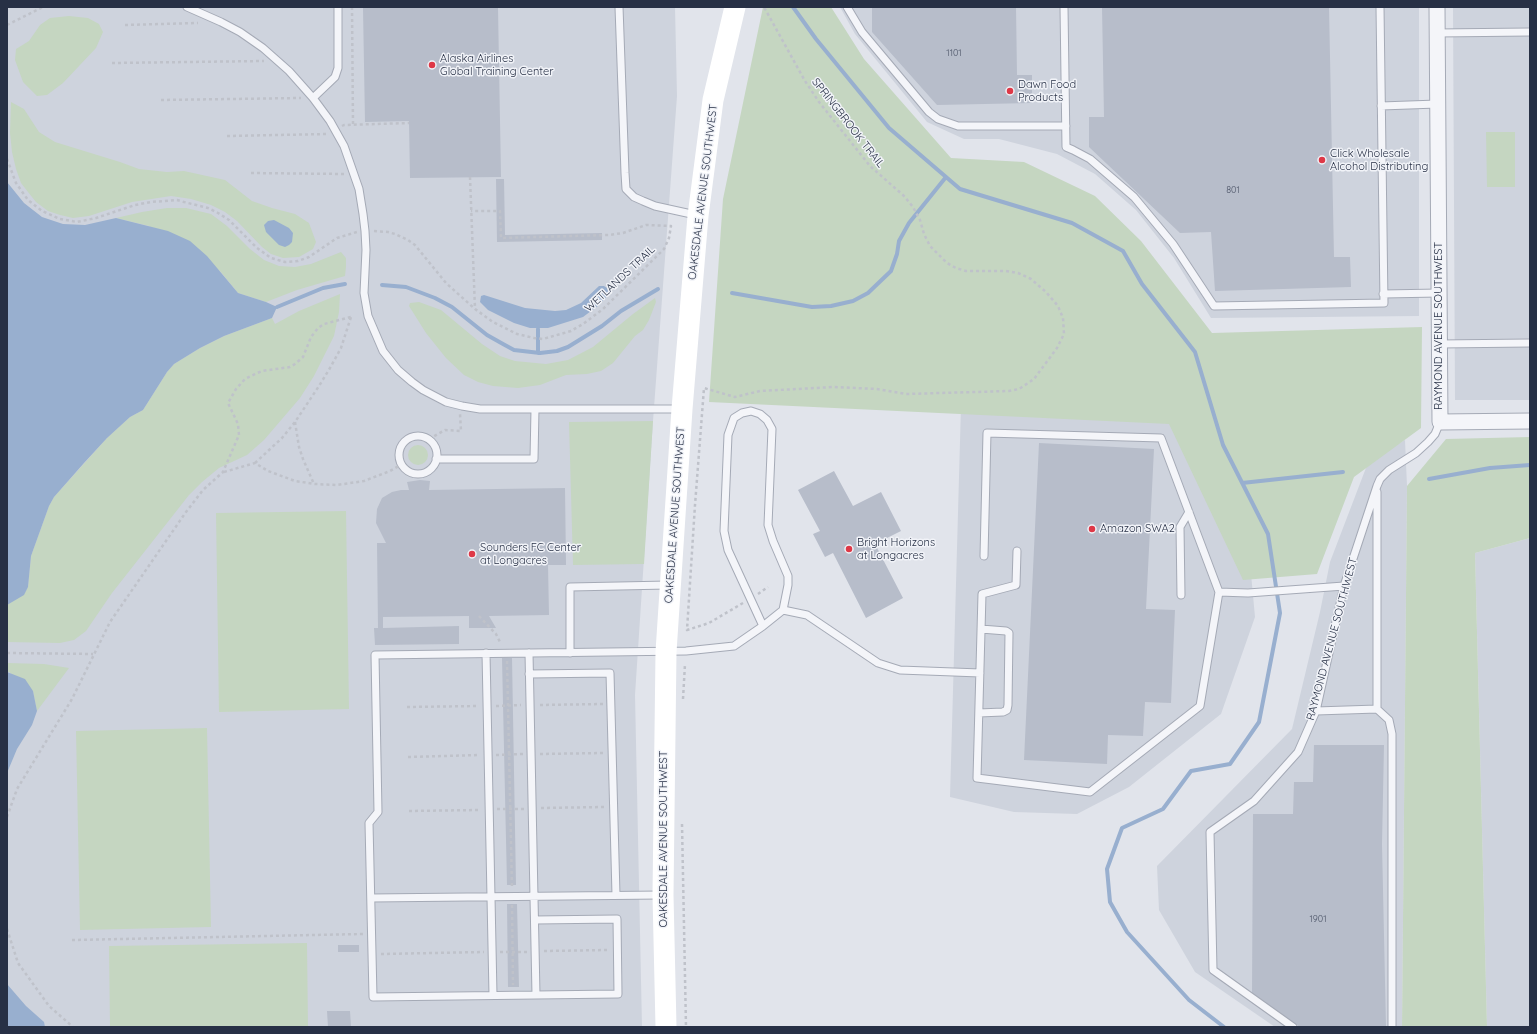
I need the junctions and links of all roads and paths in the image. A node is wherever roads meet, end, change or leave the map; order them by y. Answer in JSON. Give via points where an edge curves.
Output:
{"nodes":[{"id":1,"x":43,"y":7,"type":"edge"},
{"id":2,"x":187,"y":7,"type":"edge"},
{"id":3,"x":338,"y":7,"type":"edge"},
{"id":4,"x":352,"y":7,"type":"edge"},
{"id":5,"x":619,"y":7,"type":"edge"},
{"id":6,"x":735,"y":7,"type":"edge"},
{"id":7,"x":764,"y":7,"type":"edge"},
{"id":8,"x":847,"y":7,"type":"edge"},
{"id":9,"x":1064,"y":7,"type":"edge"},
{"id":10,"x":1380,"y":7,"type":"edge"},
{"id":11,"x":1437,"y":7,"type":"edge"},
{"id":12,"x":221,"y":22,"type":"junction"},
{"id":13,"x":7,"y":24,"type":"edge"},
{"id":14,"x":125,"y":25,"type":"dead end"},
{"id":15,"x":1530,"y":32,"type":"edge"},
{"id":16,"x":1437,"y":33,"type":"junction"},
{"id":17,"x":278,"y":61,"type":"junction"},
{"id":18,"x":112,"y":64,"type":"dead end"},
{"id":19,"x":313,"y":98,"type":"junction"},
{"id":20,"x":161,"y":100,"type":"dead end"},
{"id":21,"x":1438,"y":104,"type":"junction"},
{"id":22,"x":1381,"y":106,"type":"junction"},
{"id":23,"x":409,"y":123,"type":"dead end"},
{"id":24,"x":353,"y":124,"type":"junction"},
{"id":25,"x":344,"y":125,"type":"dead end"},
{"id":26,"x":1066,"y":126,"type":"junction"},
{"id":27,"x":325,"y":134,"type":"dead end"},
{"id":28,"x":227,"y":136,"type":"dead end"},
{"id":29,"x":7,"y":159,"type":"edge"},
{"id":30,"x":251,"y":173,"type":"dead end"},
{"id":31,"x":354,"y":174,"type":"junction"},
{"id":32,"x":470,"y":177,"type":"dead end"},
{"id":33,"x":471,"y":211,"type":"junction"},
{"id":34,"x":698,"y":216,"type":"junction"},
{"id":35,"x":365,"y":231,"type":"junction"},
{"id":36,"x":1439,"y":293,"type":"junction"},
{"id":37,"x":1384,"y":294,"type":"junction"},
{"id":38,"x":475,"y":309,"type":"junction"},
{"id":39,"x":1530,"y":343,"type":"edge"},
{"id":40,"x":1440,"y":344,"type":"junction"},
{"id":41,"x":682,"y":408,"type":"junction"},
{"id":42,"x":535,"y":409,"type":"junction"},
{"id":43,"x":460,"y":413,"type":"dead end"},
{"id":44,"x":1530,"y":421,"type":"edge"},
{"id":45,"x":295,"y":422,"type":"junction"},
{"id":46,"x":1440,"y":422,"type":"junction"},
{"id":47,"x":429,"y":439,"type":"junction"},
{"id":48,"x":436,"y":459,"type":"junction"},
{"id":49,"x":255,"y":463,"type":"junction"},
{"id":50,"x":402,"y":464,"type":"junction"},
{"id":51,"x":223,"y":472,"type":"junction"},
{"id":52,"x":315,"y":484,"type":"junction"},
{"id":53,"x":1377,"y":486,"type":"junction"},
{"id":54,"x":1189,"y":512,"type":"junction"},
{"id":55,"x":1017,"y":551,"type":"dead end"},
{"id":56,"x":984,"y":556,"type":"dead end"},
{"id":57,"x":670,"y":585,"type":"junction"},
{"id":58,"x":1344,"y":586,"type":"junction"},
{"id":59,"x":768,"y":587,"type":"dead end"},
{"id":60,"x":1219,"y":592,"type":"junction"},
{"id":61,"x":1181,"y":595,"type":"dead end"},
{"id":62,"x":750,"y":599,"type":"junction"},
{"id":63,"x":783,"y":610,"type":"junction"},
{"id":64,"x":480,"y":616,"type":"dead end"},
{"id":65,"x":762,"y":626,"type":"junction"},
{"id":66,"x":981,"y":629,"type":"junction"},
{"id":67,"x":666,"y":652,"type":"junction"},
{"id":68,"x":7,"y":653,"type":"edge"},
{"id":69,"x":486,"y":653,"type":"junction"},
{"id":70,"x":505,"y":653,"type":"junction"},
{"id":71,"x":529,"y":653,"type":"junction"},
{"id":72,"x":570,"y":653,"type":"junction"},
{"id":73,"x":94,"y":654,"type":"junction"},
{"id":74,"x":685,"y":664,"type":"dead end"},
{"id":75,"x":980,"y":673,"type":"junction"},
{"id":76,"x":529,"y":674,"type":"junction"},
{"id":77,"x":611,"y":704,"type":"junction"},
{"id":78,"x":683,"y":704,"type":"dead end"},
{"id":79,"x":530,"y":705,"type":"junction"},
{"id":80,"x":487,"y":706,"type":"junction"},
{"id":81,"x":508,"y":706,"type":"junction"},
{"id":82,"x":407,"y":707,"type":"dead end"},
{"id":83,"x":1377,"y":709,"type":"junction"},
{"id":84,"x":1316,"y":711,"type":"junction"},
{"id":85,"x":979,"y":713,"type":"junction"},
{"id":86,"x":612,"y":752,"type":"junction"},
{"id":87,"x":509,"y":754,"type":"junction"},
{"id":88,"x":531,"y":754,"type":"junction"},
{"id":89,"x":488,"y":755,"type":"junction"},
{"id":90,"x":408,"y":757,"type":"dead end"},
{"id":91,"x":614,"y":807,"type":"junction"},
{"id":92,"x":510,"y":809,"type":"junction"},
{"id":93,"x":532,"y":809,"type":"junction"},
{"id":94,"x":489,"y":810,"type":"junction"},
{"id":95,"x":409,"y":811,"type":"dead end"},
{"id":96,"x":7,"y":817,"type":"edge"},
{"id":97,"x":682,"y":820,"type":"dead end"},
{"id":98,"x":616,"y":895,"type":"junction"},
{"id":99,"x":664,"y":895,"type":"junction"},
{"id":100,"x":491,"y":896,"type":"junction"},
{"id":101,"x":512,"y":896,"type":"junction"},
{"id":102,"x":534,"y":896,"type":"junction"},
{"id":103,"x":371,"y":898,"type":"junction"},
{"id":104,"x":535,"y":920,"type":"junction"},
{"id":105,"x":7,"y":929,"type":"edge"},
{"id":106,"x":372,"y":934,"type":"junction"},
{"id":107,"x":72,"y":940,"type":"dead end"},
{"id":108,"x":513,"y":985,"type":"dead end"},
{"id":109,"x":493,"y":995,"type":"junction"},
{"id":110,"x":536,"y":995,"type":"junction"},
{"id":111,"x":73,"y":1027,"type":"edge"},
{"id":112,"x":666,"y":1027,"type":"edge"},
{"id":113,"x":686,"y":1027,"type":"edge"},
{"id":114,"x":1293,"y":1027,"type":"edge"},
{"id":115,"x":1392,"y":1027,"type":"edge"}],
"edges":[{"from":1,"to":13,"type":"path"},
{"from":2,"to":12,"type":"lane"},
{"from":3,"to":19,"type":"lane","via":[[338,68],[335,77]]},
{"from":4,"to":24,"type":"path"},
{"from":5,"to":34,"type":"lane","via":[[626,189],[634,197],[655,206]]},
{"from":6,"to":34,"type":"street","name":"OAKESDALE AVENUE SOUTHWEST","via":[[714,100]]},
{"from":7,"to":62,"type":"path","name":"SPRINGBROOK TRAIL","via":[[819,102],[870,166],[913,207],[930,246],[956,268],[966,271],[1006,271],[1031,279],[1058,306],[1063,318],[1064,334],[1034,379],[1019,389],[1008,391],[906,394],[877,389],[834,387],[760,391],[735,397],[704,388],[687,630],[709,623]]},
{"from":8,"to":26,"type":"lane","via":[[862,32],[929,112],[938,119],[958,126]]},
{"from":9,"to":26,"type":"lane"},
{"from":10,"to":22,"type":"lane"},
{"from":11,"to":16,"type":"street","name":"RAYMOND AVENUE SOUTHWEST"},
{"from":12,"to":14,"type":"path"},
{"from":12,"to":17,"type":"lane","via":[[246,36]]},
{"from":15,"to":16,"type":"lane"},
{"from":16,"to":21,"type":"street","name":"RAYMOND AVENUE SOUTHWEST"},
{"from":17,"to":18,"type":"path"},
{"from":17,"to":19,"type":"lane"},
{"from":19,"to":20,"type":"path"},
{"from":19,"to":31,"type":"lane","via":[[344,146]]},
{"from":21,"to":22,"type":"lane"},
{"from":21,"to":36,"type":"street","name":"RAYMOND AVENUE SOUTHWEST"},
{"from":22,"to":37,"type":"lane"},
{"from":23,"to":24,"type":"path"},
{"from":24,"to":25,"type":"path"},
{"from":26,"to":37,"type":"lane","via":[[1066,147],[1090,159],[1134,197],[1173,244],[1214,306],[1384,303]]},
{"from":27,"to":28,"type":"path"},
{"from":29,"to":35,"type":"path","name":"WETLANDS TRAIL","via":[[16,184],[28,200],[42,211],[60,219],[77,222],[135,205],[177,200],[218,213],[257,248],[271,258],[285,262],[309,257],[337,238]]},
{"from":30,"to":31,"type":"path"},
{"from":31,"to":35,"type":"lane"},
{"from":32,"to":33,"type":"path"},
{"from":33,"to":38,"type":"path"},
{"from":33,"to":38,"type":"path","name":"WETLANDS TRAIL","via":[[500,211],[501,238],[609,235],[646,225],[671,226],[670,238],[664,250],[603,308],[571,331],[543,339],[534,338],[517,334]]},
{"from":34,"to":41,"type":"street","name":"OAKESDALE AVENUE SOUTHWEST"},
{"from":35,"to":38,"type":"path","name":"WETLANDS TRAIL","via":[[388,232],[408,240],[446,283]]},
{"from":35,"to":42,"type":"lane","via":[[364,293],[368,316],[383,351],[398,370],[436,398],[455,405],[480,409]]},
{"from":36,"to":37,"type":"lane"},
{"from":36,"to":40,"type":"street","name":"RAYMOND AVENUE SOUTHWEST"},
{"from":39,"to":40,"type":"lane"},
{"from":40,"to":46,"type":"street","name":"RAYMOND AVENUE SOUTHWEST"},
{"from":41,"to":42,"type":"lane"},
{"from":41,"to":57,"type":"street","name":"OAKESDALE AVENUE SOUTHWEST"},
{"from":42,"to":48,"type":"lane","via":[[534,459]]},
{"from":43,"to":47,"type":"path","via":[[461,431],[445,430]]},
{"from":44,"to":46,"type":"street"},
{"from":45,"to":49,"type":"path"},
{"from":45,"to":51,"type":"path","via":[[341,348],[351,317],[318,328],[311,337],[303,357],[295,364],[262,371],[240,384],[228,403],[236,416],[239,429]]},
{"from":45,"to":52,"type":"path","via":[[303,459]]},
{"from":46,"to":53,"type":"lane","name":"RAYMOND AVENUE SOUTHWEST","via":[[1428,442],[1390,470],[1380,479]]},
{"from":47,"to":48,"type":"lane","via":[[437,452]]},
{"from":47,"to":50,"type":"lane","via":[[415,436],[403,443],[399,458]]},
{"from":48,"to":50,"type":"lane","via":[[428,471],[421,474],[407,470]]},
{"from":49,"to":51,"type":"path"},
{"from":49,"to":52,"type":"path","via":[[281,476]]},
{"from":50,"to":52,"type":"path","via":[[364,481],[337,485]]},
{"from":51,"to":73,"type":"path","via":[[203,490],[186,512],[110,622]]},
{"from":53,"to":58,"type":"lane","name":"RAYMOND AVENUE SOUTHWEST"},
{"from":53,"to":83,"type":"lane"},
{"from":54,"to":56,"type":"lane","via":[[1161,438],[987,433]]},
{"from":54,"to":60,"type":"lane"},
{"from":54,"to":61,"type":"lane","via":[[1180,527]]},
{"from":55,"to":66,"type":"lane","via":[[1016,585],[982,594]]},
{"from":57,"to":67,"type":"street","name":"OAKESDALE AVENUE SOUTHWEST"},
{"from":57,"to":72,"type":"lane","via":[[570,587]]},
{"from":58,"to":60,"type":"lane","via":[[1248,594]]},
{"from":58,"to":84,"type":"lane","name":"RAYMOND AVENUE SOUTHWEST"},
{"from":59,"to":62,"type":"path"},
{"from":60,"to":85,"type":"lane","via":[[1200,706],[1090,792],[977,778]]},
{"from":62,"to":63,"type":"lane","via":[[728,550],[724,531],[728,435],[734,418],[742,413],[751,412],[760,414],[772,429],[768,525],[772,541],[788,576]]},
{"from":62,"to":65,"type":"lane"},
{"from":63,"to":65,"type":"lane"},
{"from":63,"to":75,"type":"lane","via":[[807,615],[878,663],[900,670]]},
{"from":64,"to":70,"type":"path","via":[[496,634]]},
{"from":65,"to":67,"type":"lane","via":[[734,646]]},
{"from":66,"to":75,"type":"lane"},
{"from":66,"to":85,"type":"lane","via":[[1009,633],[1008,706],[1003,712]]},
{"from":67,"to":72,"type":"lane"},
{"from":67,"to":99,"type":"street","name":"OAKESDALE AVENUE SOUTHWEST"},
{"from":68,"to":73,"type":"path"},
{"from":69,"to":70,"type":"lane"},
{"from":69,"to":80,"type":"lane"},
{"from":69,"to":103,"type":"lane","via":[[375,655],[378,812],[369,823]]},
{"from":70,"to":71,"type":"lane"},
{"from":70,"to":81,"type":"path"},
{"from":71,"to":72,"type":"lane"},
{"from":71,"to":76,"type":"lane"},
{"from":73,"to":96,"type":"path","via":[[72,699],[17,789]]},
{"from":74,"to":78,"type":"path"},
{"from":75,"to":85,"type":"lane"},
{"from":76,"to":77,"type":"lane","via":[[610,673]]},
{"from":76,"to":79,"type":"lane"},
{"from":77,"to":79,"type":"path"},
{"from":77,"to":86,"type":"lane"},
{"from":79,"to":81,"type":"path"},
{"from":79,"to":88,"type":"lane"},
{"from":80,"to":81,"type":"path"},
{"from":80,"to":82,"type":"path"},
{"from":80,"to":89,"type":"lane"},
{"from":81,"to":87,"type":"path"},
{"from":83,"to":84,"type":"lane"},
{"from":83,"to":115,"type":"lane","via":[[1390,720],[1392,734]]},
{"from":84,"to":114,"type":"lane","name":"RAYMOND AVENUE SOUTHWEST","via":[[1298,752],[1254,801],[1210,832],[1213,970]]},
{"from":86,"to":88,"type":"path"},
{"from":86,"to":91,"type":"lane"},
{"from":87,"to":88,"type":"path"},
{"from":87,"to":89,"type":"path"},
{"from":87,"to":92,"type":"path"},
{"from":88,"to":93,"type":"lane"},
{"from":89,"to":90,"type":"path"},
{"from":89,"to":94,"type":"lane"},
{"from":91,"to":93,"type":"path"},
{"from":91,"to":98,"type":"lane"},
{"from":92,"to":93,"type":"path"},
{"from":92,"to":94,"type":"path"},
{"from":92,"to":101,"type":"path"},
{"from":93,"to":102,"type":"lane"},
{"from":94,"to":95,"type":"path"},
{"from":94,"to":100,"type":"lane"},
{"from":97,"to":113,"type":"path"},
{"from":98,"to":99,"type":"lane"},
{"from":98,"to":102,"type":"lane"},
{"from":99,"to":112,"type":"street","name":"OAKESDALE AVENUE SOUTHWEST"},
{"from":100,"to":101,"type":"lane"},
{"from":100,"to":103,"type":"lane"},
{"from":100,"to":109,"type":"lane"},
{"from":101,"to":102,"type":"lane"},
{"from":101,"to":108,"type":"path"},
{"from":102,"to":104,"type":"lane"},
{"from":103,"to":106,"type":"lane"},
{"from":104,"to":110,"type":"lane"},
{"from":104,"to":110,"type":"lane","via":[[617,919],[618,994]]},
{"from":105,"to":111,"type":"path","via":[[18,963],[48,1006]]},
{"from":106,"to":107,"type":"path"},
{"from":106,"to":109,"type":"lane","via":[[373,997]]},
{"from":109,"to":110,"type":"lane"}]}
